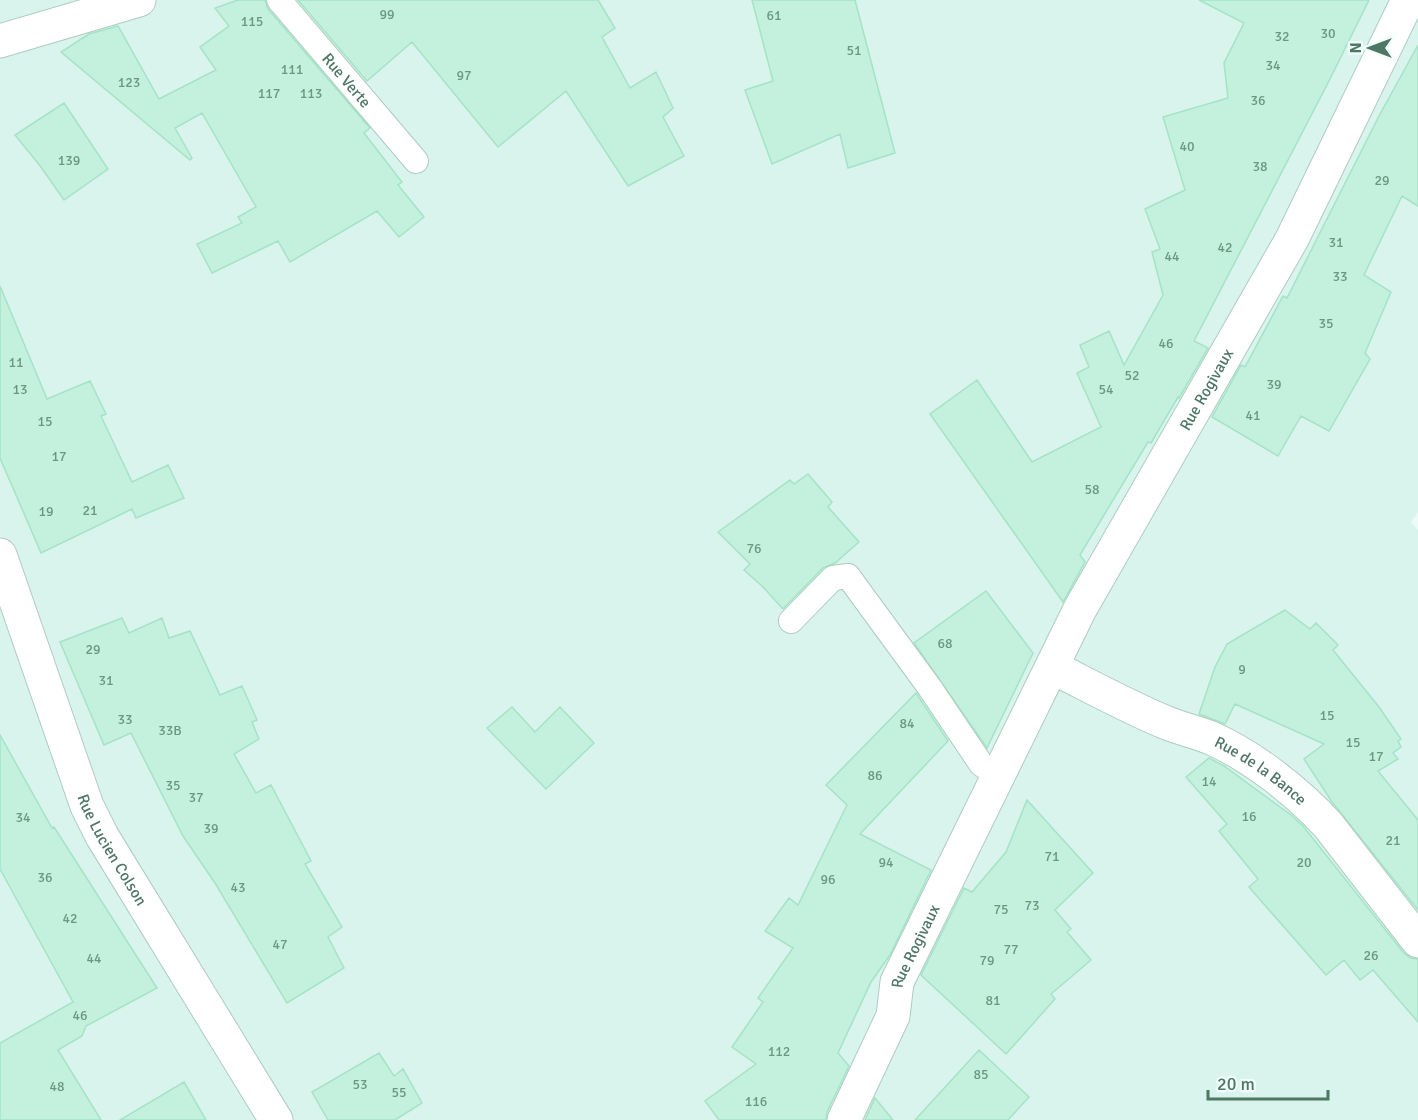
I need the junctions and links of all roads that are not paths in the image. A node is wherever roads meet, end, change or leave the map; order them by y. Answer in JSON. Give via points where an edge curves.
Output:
{"nodes":[{"id":1,"x":139,"y":0,"type":"edge"},
{"id":2,"x":279,"y":0,"type":"edge"},
{"id":3,"x":1408,"y":0,"type":"edge"},
{"id":4,"x":0,"y":41,"type":"edge"},
{"id":5,"x":416,"y":161,"type":"dead end"},
{"id":6,"x":0,"y":555,"type":"edge"},
{"id":7,"x":791,"y":621,"type":"dead end"},
{"id":8,"x":1052,"y":668,"type":"junction"},
{"id":9,"x":999,"y":777,"type":"junction"},
{"id":10,"x":1418,"y":940,"type":"edge"},
{"id":11,"x":276,"y":1120,"type":"edge"},
{"id":12,"x":844,"y":1120,"type":"edge"}],
"edges":[{"from":1,"to":4,"type":"street"},
{"from":2,"to":5,"type":"lane","name":"Rue Verte"},
{"from":3,"to":8,"type":"street","name":"Rue Rogivaux","via":[[1292,239],[1080,609]]},
{"from":6,"to":11,"type":"street","name":"Rue Lucien Colson","via":[[87,806]]},
{"from":7,"to":9,"type":"lane","via":[[833,578],[848,576],[981,764]]},
{"from":8,"to":9,"type":"street","name":"Rue Rogivaux"},
{"from":8,"to":10,"type":"street","name":"Rue de la Bance","via":[[1168,724],[1228,746],[1281,782],[1328,825]]},
{"from":9,"to":12,"type":"street","name":"Rue Rogivaux","via":[[897,981],[893,1016]]}]}
